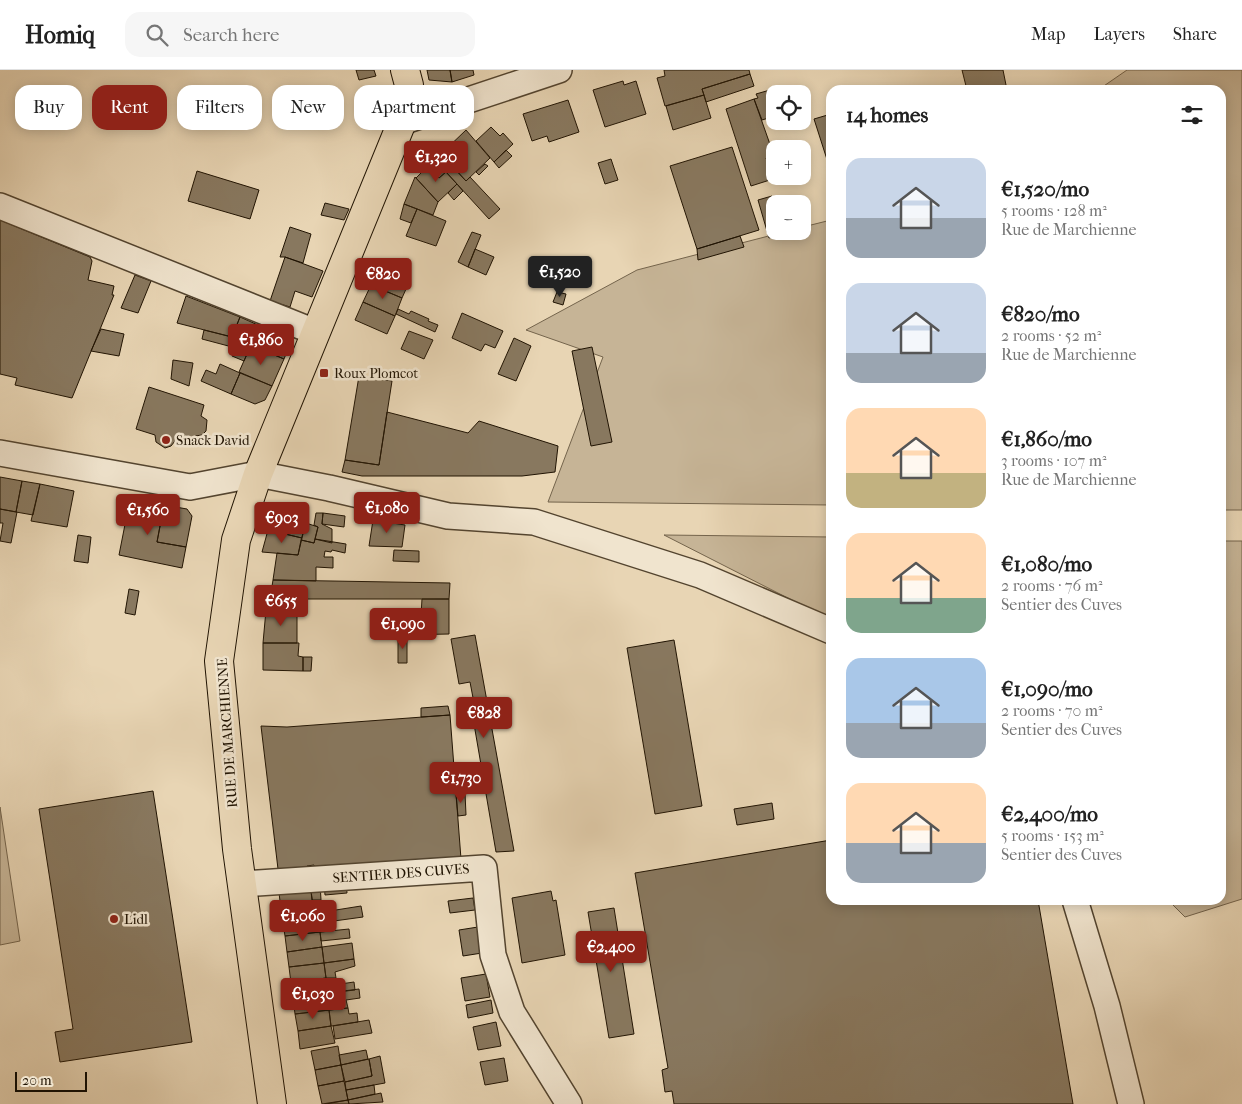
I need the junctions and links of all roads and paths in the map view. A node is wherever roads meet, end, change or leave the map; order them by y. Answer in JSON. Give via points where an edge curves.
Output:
{"nodes":[{"id":1,"x":405,"y":70,"type":"edge"},
{"id":2,"x":559,"y":70,"type":"edge"},
{"id":3,"x":409,"y":85,"type":"edge"},
{"id":4,"x":474,"y":98,"type":"edge"},
{"id":5,"x":399,"y":130,"type":"edge"},
{"id":6,"x":0,"y":206,"type":"edge"},
{"id":7,"x":315,"y":332,"type":"junction"},
{"id":8,"x":0,"y":453,"type":"edge"},
{"id":9,"x":258,"y":474,"type":"junction"},
{"id":10,"x":826,"y":629,"type":"edge"},
{"id":11,"x":242,"y":884,"type":"junction"},
{"id":12,"x":1077,"y":905,"type":"edge"},
{"id":13,"x":272,"y":1104,"type":"edge"},
{"id":14,"x":569,"y":1104,"type":"edge"},
{"id":15,"x":1131,"y":1104,"type":"edge"}],
"edges":[{"from":1,"to":3,"type":"main road","name":"RUE DE MARCHIENNE"},
{"from":2,"to":4,"type":"street"},
{"from":5,"to":7,"type":"main road","name":"RUE DE MARCHIENNE"},
{"from":6,"to":7,"type":"street"},
{"from":7,"to":9,"type":"main road","name":"RUE DE MARCHIENNE"},
{"from":8,"to":9,"type":"street","via":[[190,486]]},
{"from":9,"to":10,"type":"street","via":[[448,516],[534,522],[700,575]]},
{"from":9,"to":11,"type":"main road","name":"RUE DE MARCHIENNE","via":[[236,540],[219,661]]},
{"from":11,"to":13,"type":"main road","name":"RUE DE MARCHIENNE"},
{"from":11,"to":14,"type":"street","name":"SENTIER DES CUVES","via":[[484,868],[493,955],[512,1012]]},
{"from":12,"to":15,"type":"street","via":[[1107,1006]]}]}
